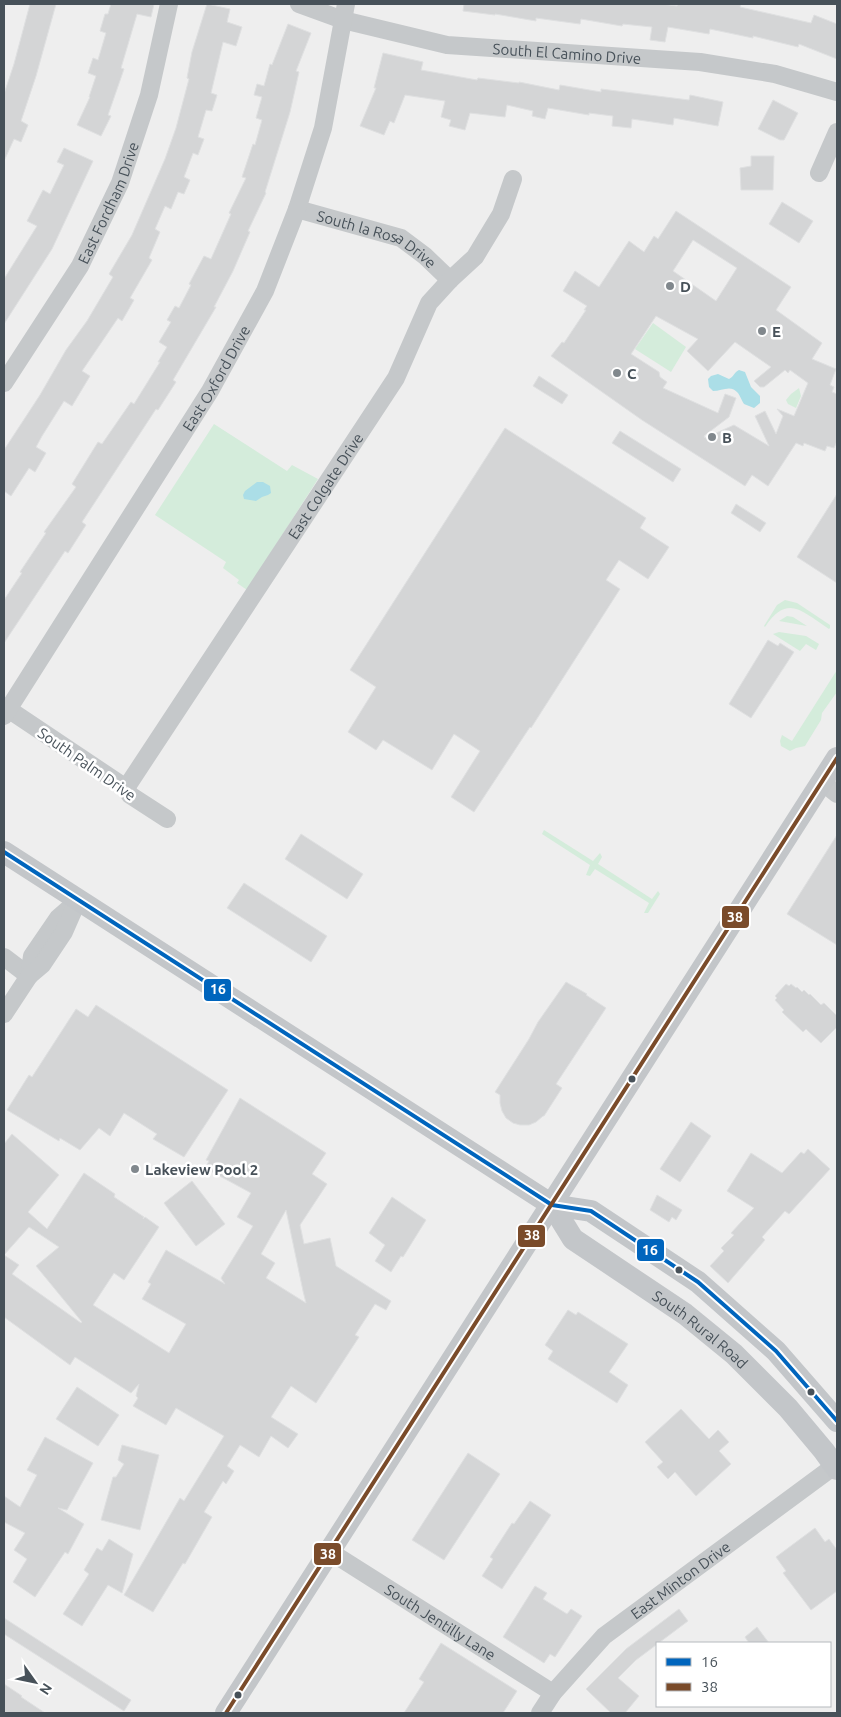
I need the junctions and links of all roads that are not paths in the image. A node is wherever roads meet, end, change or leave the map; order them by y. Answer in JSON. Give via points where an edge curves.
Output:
{"nodes":[{"id":1,"x":169,"y":4,"type":"edge"},
{"id":2,"x":299,"y":4,"type":"edge"},
{"id":3,"x":344,"y":12,"type":"edge"},
{"id":4,"x":837,"y":92,"type":"edge"},
{"id":5,"x":837,"y":132,"type":"edge"},
{"id":6,"x":819,"y":174,"type":"dead end"},
{"id":7,"x":513,"y":179,"type":"dead end"},
{"id":8,"x":297,"y":209,"type":"junction"},
{"id":9,"x":450,"y":280,"type":"junction"},
{"id":10,"x":4,"y":383,"type":"edge"},
{"id":11,"x":7,"y":705,"type":"edge"},
{"id":12,"x":837,"y":758,"type":"edge"},
{"id":13,"x":126,"y":788,"type":"junction"},
{"id":14,"x":829,"y":788,"type":"edge"},
{"id":15,"x":167,"y":818,"type":"dead end"},
{"id":16,"x":4,"y":852,"type":"edge"},
{"id":17,"x":78,"y":900,"type":"junction"},
{"id":18,"x":4,"y":957,"type":"edge"},
{"id":19,"x":29,"y":976,"type":"junction"},
{"id":20,"x":4,"y":1014,"type":"edge"},
{"id":21,"x":552,"y":1205,"type":"junction"},
{"id":22,"x":837,"y":1421,"type":"edge"},
{"id":23,"x":836,"y":1466,"type":"edge"},
{"id":24,"x":329,"y":1551,"type":"junction"},
{"id":25,"x":553,"y":1692,"type":"junction"},
{"id":26,"x":226,"y":1713,"type":"edge"},
{"id":27,"x":540,"y":1713,"type":"edge"}],
"edges":[{"from":1,"to":10,"type":"street","name":"East Fordham Drive","via":[[149,95],[120,183],[80,266]]},
{"from":2,"to":3,"type":"street","name":"South El Camino Drive"},
{"from":3,"to":4,"type":"street","name":"South El Camino Drive","via":[[447,45],[700,62],[775,74]]},
{"from":3,"to":8,"type":"street","name":"East Oxford Drive","via":[[323,128]]},
{"from":5,"to":6,"type":"street"},
{"from":7,"to":9,"type":"street","name":"East Colgate Drive","via":[[501,214],[474,258]]},
{"from":8,"to":9,"type":"street","name":"South la Rosa Drive","via":[[401,238]]},
{"from":8,"to":11,"type":"street","name":"East Oxford Drive","via":[[265,291],[210,391]]},
{"from":9,"to":13,"type":"street","name":"East Colgate Drive","via":[[429,303],[396,378]]},
{"from":11,"to":13,"type":"street","name":"South Palm Drive"},
{"from":12,"to":14,"type":"main road"},
{"from":13,"to":15,"type":"street","name":"South Palm Drive","via":[[130,795]]},
{"from":14,"to":21,"type":"main road"},
{"from":16,"to":17,"type":"main road","name":"South Rural Road"},
{"from":17,"to":19,"type":"street","via":[[64,932],[42,965]]},
{"from":17,"to":21,"type":"main road","name":"South Rural Road"},
{"from":18,"to":19,"type":"street"},
{"from":19,"to":20,"type":"street"},
{"from":21,"to":22,"type":"main road","name":"South Rural Road","via":[[591,1210],[698,1282],[776,1351]]},
{"from":21,"to":23,"type":"main road","name":"South Rural Road","via":[[573,1239],[685,1314],[734,1354],[788,1408]]},
{"from":21,"to":24,"type":"main road"},
{"from":23,"to":25,"type":"street","name":"East Minton Drive","via":[[604,1636]]},
{"from":24,"to":25,"type":"street","name":"South Jentilly Lane"},
{"from":24,"to":26,"type":"main road"},
{"from":25,"to":27,"type":"street","name":"East Minton Drive"}]}
